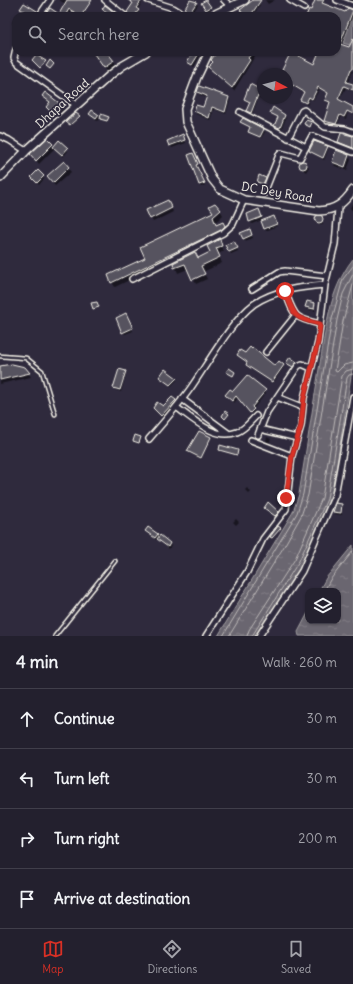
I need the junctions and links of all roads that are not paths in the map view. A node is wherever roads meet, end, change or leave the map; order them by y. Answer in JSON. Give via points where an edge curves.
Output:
{"nodes":[{"id":1,"x":50,"y":0,"type":"edge"},
{"id":2,"x":105,"y":0,"type":"edge"},
{"id":3,"x":148,"y":0,"type":"edge"},
{"id":4,"x":224,"y":0,"type":"edge"},
{"id":5,"x":245,"y":0,"type":"edge"},
{"id":6,"x":290,"y":0,"type":"edge"},
{"id":7,"x":337,"y":0,"type":"edge"},
{"id":8,"x":353,"y":6,"type":"edge"},
{"id":9,"x":232,"y":7,"type":"junction"},
{"id":10,"x":304,"y":8,"type":"dead end"},
{"id":11,"x":42,"y":12,"type":"edge"},
{"id":12,"x":120,"y":12,"type":"edge"},
{"id":13,"x":180,"y":12,"type":"edge"},
{"id":14,"x":220,"y":12,"type":"edge"},
{"id":15,"x":230,"y":12,"type":"edge"},
{"id":16,"x":14,"y":56,"type":"edge"},
{"id":17,"x":139,"y":56,"type":"edge"},
{"id":18,"x":207,"y":56,"type":"edge"},
{"id":19,"x":76,"y":105,"type":"junction"},
{"id":20,"x":240,"y":112,"type":"dead end"},
{"id":21,"x":353,"y":132,"type":"edge"},
{"id":22,"x":0,"y":136,"type":"edge"},
{"id":23,"x":288,"y":138,"type":"junction"},
{"id":24,"x":306,"y":147,"type":"junction"},
{"id":25,"x":26,"y":151,"type":"junction"},
{"id":26,"x":353,"y":152,"type":"edge"},
{"id":27,"x":0,"y":178,"type":"edge"},
{"id":28,"x":353,"y":190,"type":"edge"},
{"id":29,"x":264,"y":193,"type":"dead end"},
{"id":30,"x":244,"y":200,"type":"junction"},
{"id":31,"x":338,"y":208,"type":"junction"},
{"id":32,"x":327,"y":276,"type":"junction"},
{"id":33,"x":132,"y":279,"type":"dead end"},
{"id":34,"x":325,"y":285,"type":"junction"},
{"id":35,"x":252,"y":289,"type":"dead end"},
{"id":36,"x":285,"y":291,"type":"junction"},
{"id":37,"x":295,"y":316,"type":"junction"},
{"id":38,"x":320,"y":324,"type":"junction"},
{"id":39,"x":266,"y":352,"type":"dead end"},
{"id":40,"x":0,"y":356,"type":"edge"},
{"id":41,"x":312,"y":368,"type":"junction"},
{"id":42,"x":277,"y":397,"type":"junction"},
{"id":43,"x":353,"y":397,"type":"edge"},
{"id":44,"x":182,"y":399,"type":"junction"},
{"id":45,"x":176,"y":407,"type":"junction"},
{"id":46,"x":302,"y":407,"type":"junction"},
{"id":47,"x":55,"y":414,"type":"dead end"},
{"id":48,"x":256,"y":416,"type":"dead end"},
{"id":49,"x":260,"y":429,"type":"junction"},
{"id":50,"x":229,"y":434,"type":"junction"},
{"id":51,"x":258,"y":435,"type":"dead end"},
{"id":52,"x":297,"y":438,"type":"junction"},
{"id":53,"x":149,"y":439,"type":"dead end"},
{"id":54,"x":251,"y":440,"type":"dead end"},
{"id":55,"x":292,"y":456,"type":"junction"},
{"id":56,"x":115,"y":561,"type":"dead end"},
{"id":57,"x":55,"y":636,"type":"edge"},
{"id":58,"x":206,"y":636,"type":"edge"},
{"id":59,"x":259,"y":636,"type":"edge"}],
"edges":[{"from":1,"to":11,"type":"street"},
{"from":2,"to":12,"type":"street"},
{"from":3,"to":13,"type":"street"},
{"from":4,"to":9,"type":"street"},
{"from":5,"to":9,"type":"street"},
{"from":6,"to":10,"type":"street"},
{"from":7,"to":8,"type":"street"},
{"from":9,"to":14,"type":"street"},
{"from":9,"to":15,"type":"street"},
{"from":16,"to":19,"type":"street","via":[[16,62]]},
{"from":17,"to":19,"type":"street","name":"Dhapa Road","via":[[122,66]]},
{"from":18,"to":30,"type":"street","name":"DC Dey Road","via":[[187,100],[186,122],[212,179],[220,189]]},
{"from":19,"to":25,"type":"street","name":"Dhapa Road"},
{"from":20,"to":23,"type":"street"},
{"from":21,"to":23,"type":"street","via":[[325,127],[304,110]]},
{"from":22,"to":25,"type":"street"},
{"from":23,"to":24,"type":"street"},
{"from":24,"to":26,"type":"street","via":[[312,136]]},
{"from":24,"to":29,"type":"street","via":[[300,158],[281,153],[278,155]]},
{"from":25,"to":27,"type":"street","name":"Dhapa Road"},
{"from":28,"to":31,"type":"street"},
{"from":30,"to":31,"type":"street","name":"DC Dey Road","via":[[319,211]]},
{"from":30,"to":33,"type":"street","via":[[232,224],[223,233]]},
{"from":31,"to":32,"type":"street","via":[[335,244]]},
{"from":32,"to":34,"type":"street"},
{"from":32,"to":35,"type":"street","via":[[279,272]]},
{"from":34,"to":36,"type":"street"},
{"from":34,"to":38,"type":"street"},
{"from":36,"to":37,"type":"street"},
{"from":36,"to":44,"type":"street","via":[[263,299],[248,310],[220,344]]},
{"from":37,"to":38,"type":"street"},
{"from":37,"to":39,"type":"street"},
{"from":38,"to":41,"type":"street"},
{"from":40,"to":47,"type":"lane","via":[[26,358],[36,364],[42,371]]},
{"from":41,"to":42,"type":"street","via":[[300,364]]},
{"from":41,"to":46,"type":"street"},
{"from":42,"to":46,"type":"street"},
{"from":42,"to":49,"type":"street"},
{"from":43,"to":59,"type":"street","via":[[335,495],[330,509],[302,571]]},
{"from":44,"to":45,"type":"street"},
{"from":44,"to":50,"type":"street"},
{"from":45,"to":50,"type":"street","via":[[206,427]]},
{"from":45,"to":53,"type":"street"},
{"from":46,"to":52,"type":"street","via":[[301,426]]},
{"from":48,"to":50,"type":"street","via":[[238,432]]},
{"from":49,"to":51,"type":"street"},
{"from":49,"to":52,"type":"street"},
{"from":52,"to":55,"type":"street"},
{"from":54,"to":55,"type":"street"},
{"from":55,"to":58,"type":"street","via":[[286,509],[263,539],[247,572]]},
{"from":56,"to":57,"type":"lane"}]}
